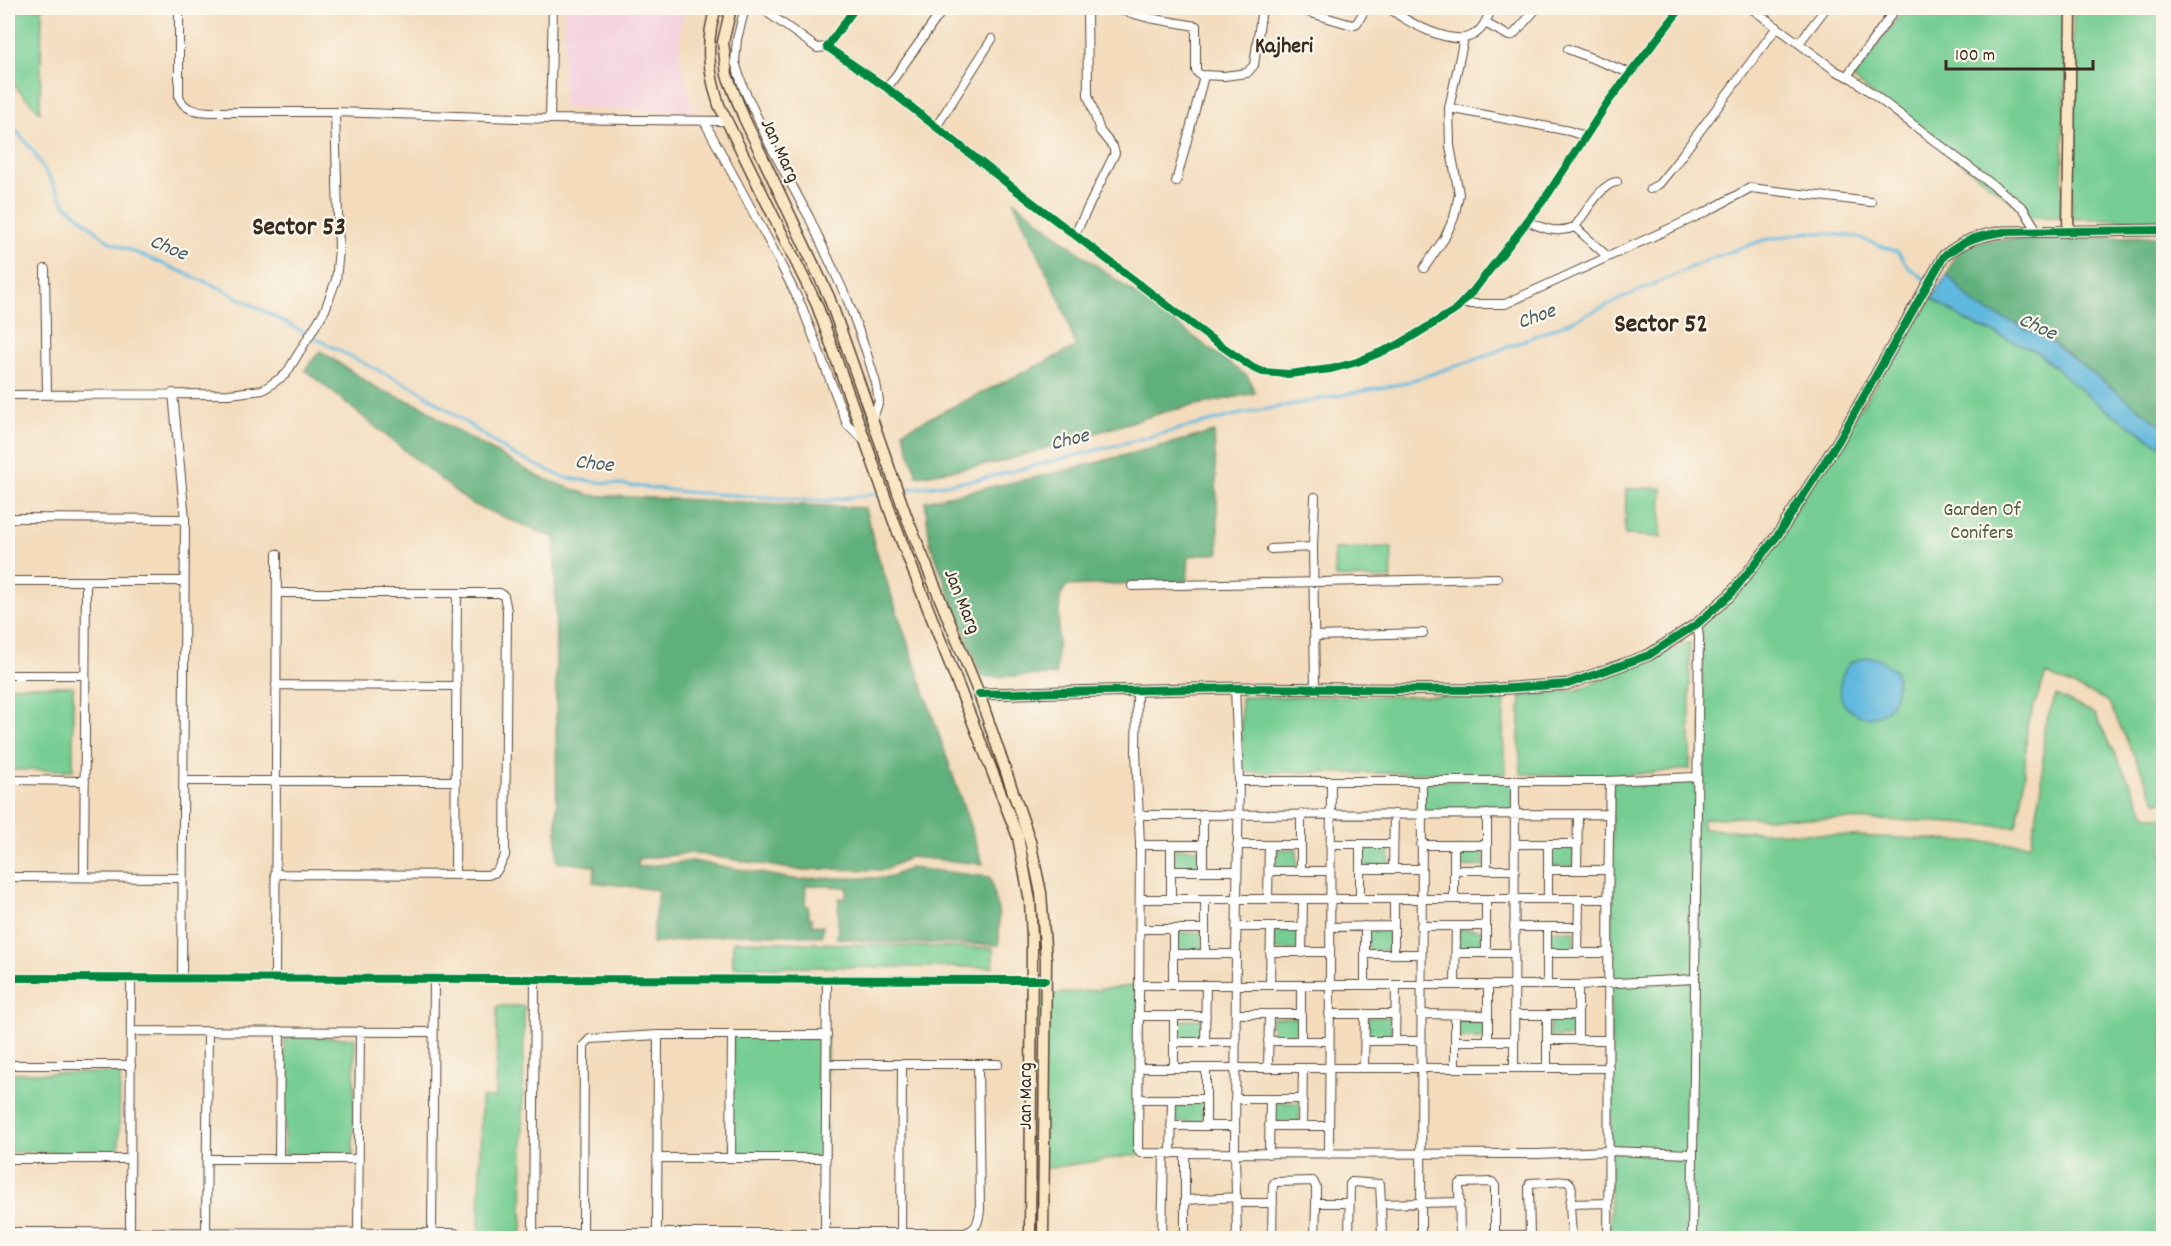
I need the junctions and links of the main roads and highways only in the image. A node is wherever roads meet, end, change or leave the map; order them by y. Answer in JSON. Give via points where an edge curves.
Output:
{"nodes":[{"id":1,"x":716,"y":8,"type":"edge"},
{"id":2,"x":731,"y":8,"type":"edge"},
{"id":3,"x":2072,"y":8,"type":"edge"},
{"id":4,"x":2163,"y":230,"type":"edge"},
{"id":5,"x":2068,"y":232,"type":"junction"},
{"id":6,"x":979,"y":694,"type":"junction"},
{"id":7,"x":1032,"y":932,"type":"junction"},
{"id":8,"x":1044,"y":932,"type":"junction"},
{"id":9,"x":1030,"y":1234,"type":"edge"},
{"id":10,"x":1045,"y":1235,"type":"edge"},
{"id":11,"x":1018,"y":1239,"type":"edge"}],
"edges":[{"from":1,"to":7,"type":"main road","name":"Jan Marg","via":[[710,27],[710,75],[719,105],[817,305],[894,522],[1018,837]]},
{"from":2,"to":6,"type":"main road","name":"Jan Marg","via":[[723,42],[727,75],[829,297],[907,518]]},
{"from":3,"to":5,"type":"main road"},
{"from":4,"to":5,"type":"main road"},
{"from":5,"to":6,"type":"main road","via":[[1977,236],[1944,256],[1839,440],[1778,535],[1730,595],[1697,624],[1649,655],[1568,684],[1482,690],[1235,688]]},
{"from":6,"to":8,"type":"main road","name":"Jan Marg","via":[[1030,841]]},
{"from":7,"to":8,"type":"main road"},
{"from":7,"to":9,"type":"main road","name":"Jan Marg"},
{"from":8,"to":10,"type":"main road","name":"Jan Marg"},
{"from":9,"to":11,"type":"main road"}]}
